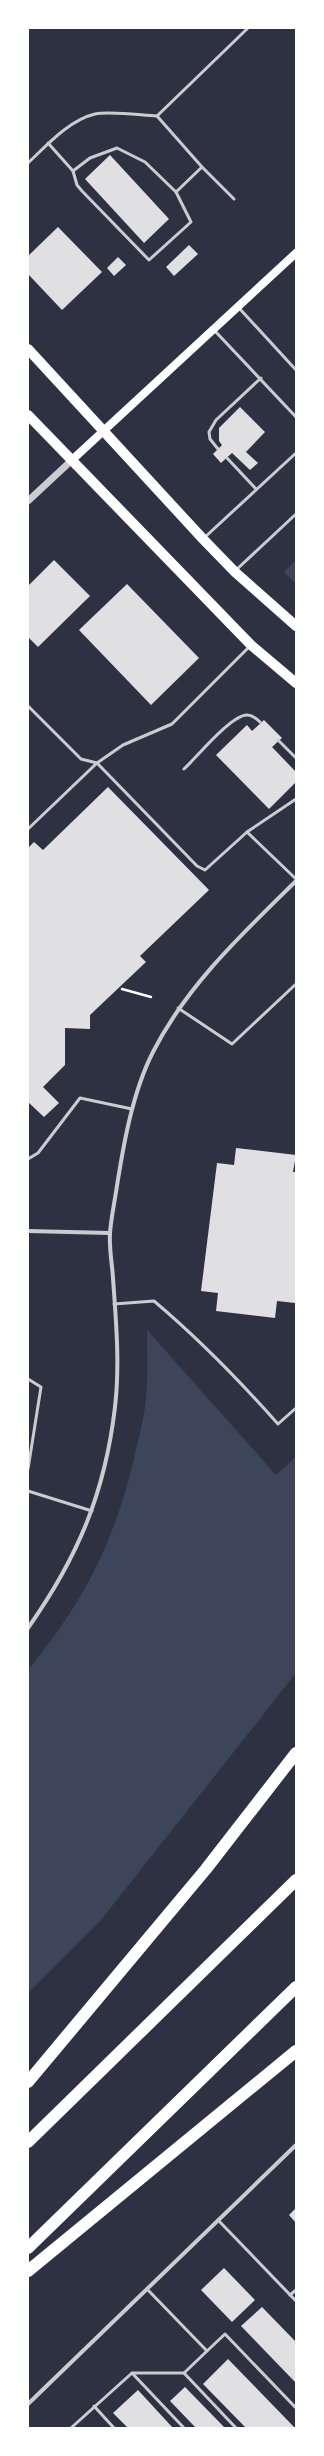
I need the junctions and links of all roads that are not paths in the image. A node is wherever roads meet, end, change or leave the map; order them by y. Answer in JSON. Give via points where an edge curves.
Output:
{"nodes":[{"id":1,"x":248,"y":28,"type":"edge"},
{"id":2,"x":157,"y":116,"type":"junction"},
{"id":3,"x":48,"y":143,"type":"junction"},
{"id":4,"x":28,"y":163,"type":"edge"},
{"id":5,"x":202,"y":167,"type":"junction"},
{"id":6,"x":74,"y":171,"type":"junction"},
{"id":7,"x":176,"y":192,"type":"junction"},
{"id":8,"x":234,"y":199,"type":"dead end"},
{"id":9,"x":296,"y":253,"type":"edge"},
{"id":10,"x":238,"y":307,"type":"junction"},
{"id":11,"x":214,"y":330,"type":"junction"},
{"id":12,"x":28,"y":349,"type":"edge"},
{"id":13,"x":296,"y":370,"type":"edge"},
{"id":14,"x":260,"y":378,"type":"junction"},
{"id":15,"x":28,"y":415,"type":"edge"},
{"id":16,"x":296,"y":417,"type":"edge"},
{"id":17,"x":103,"y":432,"type":"junction"},
{"id":18,"x":218,"y":448,"type":"dead end"},
{"id":19,"x":296,"y":453,"type":"edge"},
{"id":20,"x":227,"y":458,"type":"dead end"},
{"id":21,"x":72,"y":460,"type":"junction"},
{"id":22,"x":256,"y":489,"type":"junction"},
{"id":23,"x":28,"y":501,"type":"edge"},
{"id":24,"x":296,"y":514,"type":"edge"},
{"id":25,"x":203,"y":539,"type":"junction"},
{"id":26,"x":235,"y":572,"type":"junction"},
{"id":27,"x":296,"y":626,"type":"edge"},
{"id":28,"x":252,"y":645,"type":"junction"},
{"id":29,"x":296,"y":683,"type":"edge"},
{"id":30,"x":28,"y":706,"type":"edge"},
{"id":31,"x":260,"y":722,"type":"dead end"},
{"id":32,"x":278,"y":740,"type":"dead end"},
{"id":33,"x":296,"y":758,"type":"edge"},
{"id":34,"x":97,"y":763,"type":"junction"},
{"id":35,"x":184,"y":769,"type":"dead end"},
{"id":36,"x":296,"y":799,"type":"edge"},
{"id":37,"x":28,"y":829,"type":"edge"},
{"id":38,"x":248,"y":832,"type":"junction"},
{"id":39,"x":296,"y":880,"type":"edge"},
{"id":40,"x":296,"y":984,"type":"edge"},
{"id":41,"x":178,"y":1008,"type":"junction"},
{"id":42,"x":132,"y":1110,"type":"junction"},
{"id":43,"x":28,"y":1159,"type":"edge"},
{"id":44,"x":28,"y":1231,"type":"edge"},
{"id":45,"x":110,"y":1233,"type":"junction"},
{"id":46,"x":114,"y":1304,"type":"junction"},
{"id":47,"x":28,"y":1379,"type":"edge"},
{"id":48,"x":296,"y":1408,"type":"edge"},
{"id":49,"x":28,"y":1469,"type":"edge"},
{"id":50,"x":28,"y":1491,"type":"edge"},
{"id":51,"x":92,"y":1511,"type":"junction"},
{"id":52,"x":28,"y":1628,"type":"edge"},
{"id":53,"x":296,"y":1753,"type":"edge"},
{"id":54,"x":296,"y":1880,"type":"edge"},
{"id":55,"x":296,"y":1987,"type":"edge"},
{"id":56,"x":296,"y":2051,"type":"edge"},
{"id":57,"x":28,"y":2082,"type":"edge"},
{"id":58,"x":28,"y":2142,"type":"edge"},
{"id":59,"x":296,"y":2145,"type":"edge"},
{"id":60,"x":218,"y":2220,"type":"junction"},
{"id":61,"x":28,"y":2248,"type":"edge"},
{"id":62,"x":28,"y":2271,"type":"edge"},
{"id":63,"x":147,"y":2289,"type":"junction"},
{"id":64,"x":296,"y":2290,"type":"edge"},
{"id":65,"x":290,"y":2295,"type":"junction"},
{"id":66,"x":296,"y":2301,"type":"edge"},
{"id":67,"x":208,"y":2350,"type":"junction"},
{"id":68,"x":132,"y":2373,"type":"junction"},
{"id":69,"x":184,"y":2373,"type":"junction"},
{"id":70,"x":28,"y":2404,"type":"edge"},
{"id":71,"x":94,"y":2406,"type":"junction"},
{"id":72,"x":296,"y":2408,"type":"edge"},
{"id":73,"x":71,"y":2428,"type":"edge"},
{"id":74,"x":114,"y":2428,"type":"edge"},
{"id":75,"x":184,"y":2428,"type":"edge"},
{"id":76,"x":236,"y":2428,"type":"edge"}],
"edges":[{"from":1,"to":2,"type":"lane"},
{"from":2,"to":3,"type":"lane","via":[[95,114],[74,124]]},
{"from":2,"to":5,"type":"lane"},
{"from":3,"to":4,"type":"lane"},
{"from":3,"to":6,"type":"lane"},
{"from":5,"to":7,"type":"lane"},
{"from":5,"to":8,"type":"lane"},
{"from":6,"to":7,"type":"lane","via":[[90,158],[117,148],[145,162]]},
{"from":6,"to":7,"type":"lane","via":[[82,192],[149,260],[191,222]]},
{"from":9,"to":10,"type":"main road"},
{"from":10,"to":11,"type":"main road"},
{"from":10,"to":13,"type":"lane"},
{"from":11,"to":14,"type":"lane"},
{"from":11,"to":17,"type":"main road"},
{"from":12,"to":17,"type":"main road"},
{"from":14,"to":16,"type":"lane"},
{"from":14,"to":18,"type":"lane","via":[[212,425],[210,439]]},
{"from":15,"to":21,"type":"main road"},
{"from":17,"to":21,"type":"main road"},
{"from":17,"to":25,"type":"main road"},
{"from":19,"to":22,"type":"lane"},
{"from":20,"to":22,"type":"lane"},
{"from":21,"to":23,"type":"street"},
{"from":21,"to":28,"type":"main road"},
{"from":22,"to":25,"type":"lane"},
{"from":24,"to":26,"type":"lane"},
{"from":25,"to":26,"type":"main road"},
{"from":26,"to":27,"type":"main road"},
{"from":28,"to":29,"type":"main road"},
{"from":28,"to":34,"type":"lane","via":[[172,724],[123,745]]},
{"from":30,"to":34,"type":"lane","via":[[81,758]]},
{"from":31,"to":35,"type":"lane","via":[[247,715],[234,719]]},
{"from":32,"to":33,"type":"lane"},
{"from":34,"to":37,"type":"lane"},
{"from":34,"to":38,"type":"lane","via":[[197,866],[205,870]]},
{"from":36,"to":38,"type":"lane"},
{"from":38,"to":39,"type":"lane"},
{"from":39,"to":41,"type":"street","via":[[237,939]]},
{"from":40,"to":41,"type":"lane","via":[[232,1044]]},
{"from":41,"to":42,"type":"street","via":[[152,1053]]},
{"from":42,"to":43,"type":"lane","via":[[80,1098],[38,1153]]},
{"from":42,"to":45,"type":"street"},
{"from":44,"to":45,"type":"street"},
{"from":45,"to":46,"type":"street"},
{"from":46,"to":48,"type":"lane","via":[[154,1301],[238,1378],[278,1424]]},
{"from":46,"to":51,"type":"street","via":[[117,1351],[115,1406],[106,1466]]},
{"from":47,"to":49,"type":"lane","via":[[41,1387]]},
{"from":50,"to":51,"type":"lane"},
{"from":51,"to":52,"type":"street","via":[[72,1558]]},
{"from":53,"to":57,"type":"highway","via":[[206,1869]]},
{"from":54,"to":58,"type":"highway"},
{"from":55,"to":61,"type":"highway"},
{"from":56,"to":62,"type":"highway"},
{"from":59,"to":60,"type":"street"},
{"from":60,"to":63,"type":"street"},
{"from":60,"to":65,"type":"lane"},
{"from":63,"to":67,"type":"lane"},
{"from":63,"to":70,"type":"street"},
{"from":64,"to":65,"type":"lane"},
{"from":65,"to":66,"type":"lane"},
{"from":67,"to":69,"type":"lane"},
{"from":67,"to":72,"type":"lane","via":[[225,2334]]},
{"from":68,"to":69,"type":"lane"},
{"from":68,"to":71,"type":"lane"},
{"from":68,"to":75,"type":"lane"},
{"from":69,"to":76,"type":"lane"},
{"from":71,"to":73,"type":"lane"},
{"from":71,"to":74,"type":"lane"}]}
